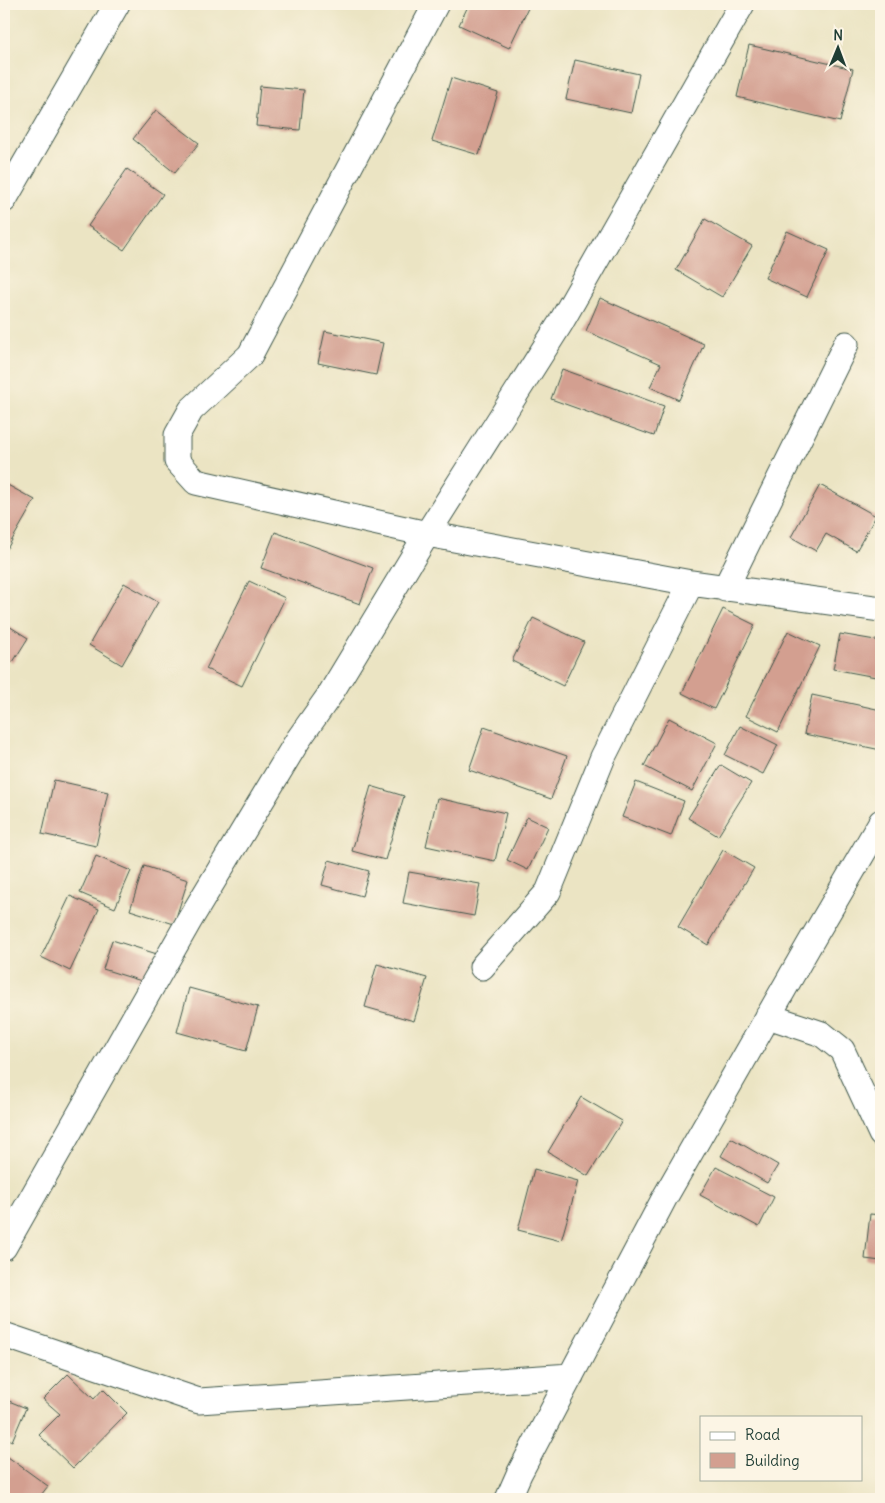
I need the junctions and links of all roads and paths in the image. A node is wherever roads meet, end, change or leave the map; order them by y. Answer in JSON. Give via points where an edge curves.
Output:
{"nodes":[{"id":1,"x":117,"y":4,"type":"edge"},
{"id":2,"x":436,"y":4,"type":"edge"},
{"id":3,"x":742,"y":4,"type":"edge"},
{"id":4,"x":4,"y":200,"type":"edge"},
{"id":5,"x":846,"y":344,"type":"dead end"},
{"id":6,"x":427,"y":534,"type":"junction"},
{"id":7,"x":691,"y":583,"type":"junction"},
{"id":8,"x":725,"y":589,"type":"junction"},
{"id":9,"x":881,"y":609,"type":"edge"},
{"id":10,"x":881,"y":822,"type":"edge"},
{"id":11,"x":482,"y":967,"type":"dead end"},
{"id":12,"x":768,"y":1016,"type":"junction"},
{"id":13,"x":881,"y":1134,"type":"edge"},
{"id":14,"x":4,"y":1247,"type":"edge"},
{"id":15,"x":4,"y":1335,"type":"edge"},
{"id":16,"x":571,"y":1376,"type":"junction"},
{"id":17,"x":508,"y":1499,"type":"edge"}],
"edges":[{"from":1,"to":4,"type":"street"},
{"from":2,"to":6,"type":"street","via":[[250,355],[191,410],[177,435],[177,461],[196,482]]},
{"from":3,"to":6,"type":"street","via":[[560,324]]},
{"from":5,"to":8,"type":"street"},
{"from":6,"to":7,"type":"street"},
{"from":6,"to":14,"type":"street","via":[[189,921]]},
{"from":7,"to":8,"type":"street"},
{"from":7,"to":11,"type":"street","via":[[603,757],[548,892]]},
{"from":8,"to":9,"type":"street"},
{"from":10,"to":12,"type":"street"},
{"from":12,"to":13,"type":"street","via":[[822,1034],[842,1050]]},
{"from":12,"to":16,"type":"street","via":[[665,1197]]},
{"from":15,"to":16,"type":"street","via":[[199,1401]]},
{"from":16,"to":17,"type":"street"}]}
